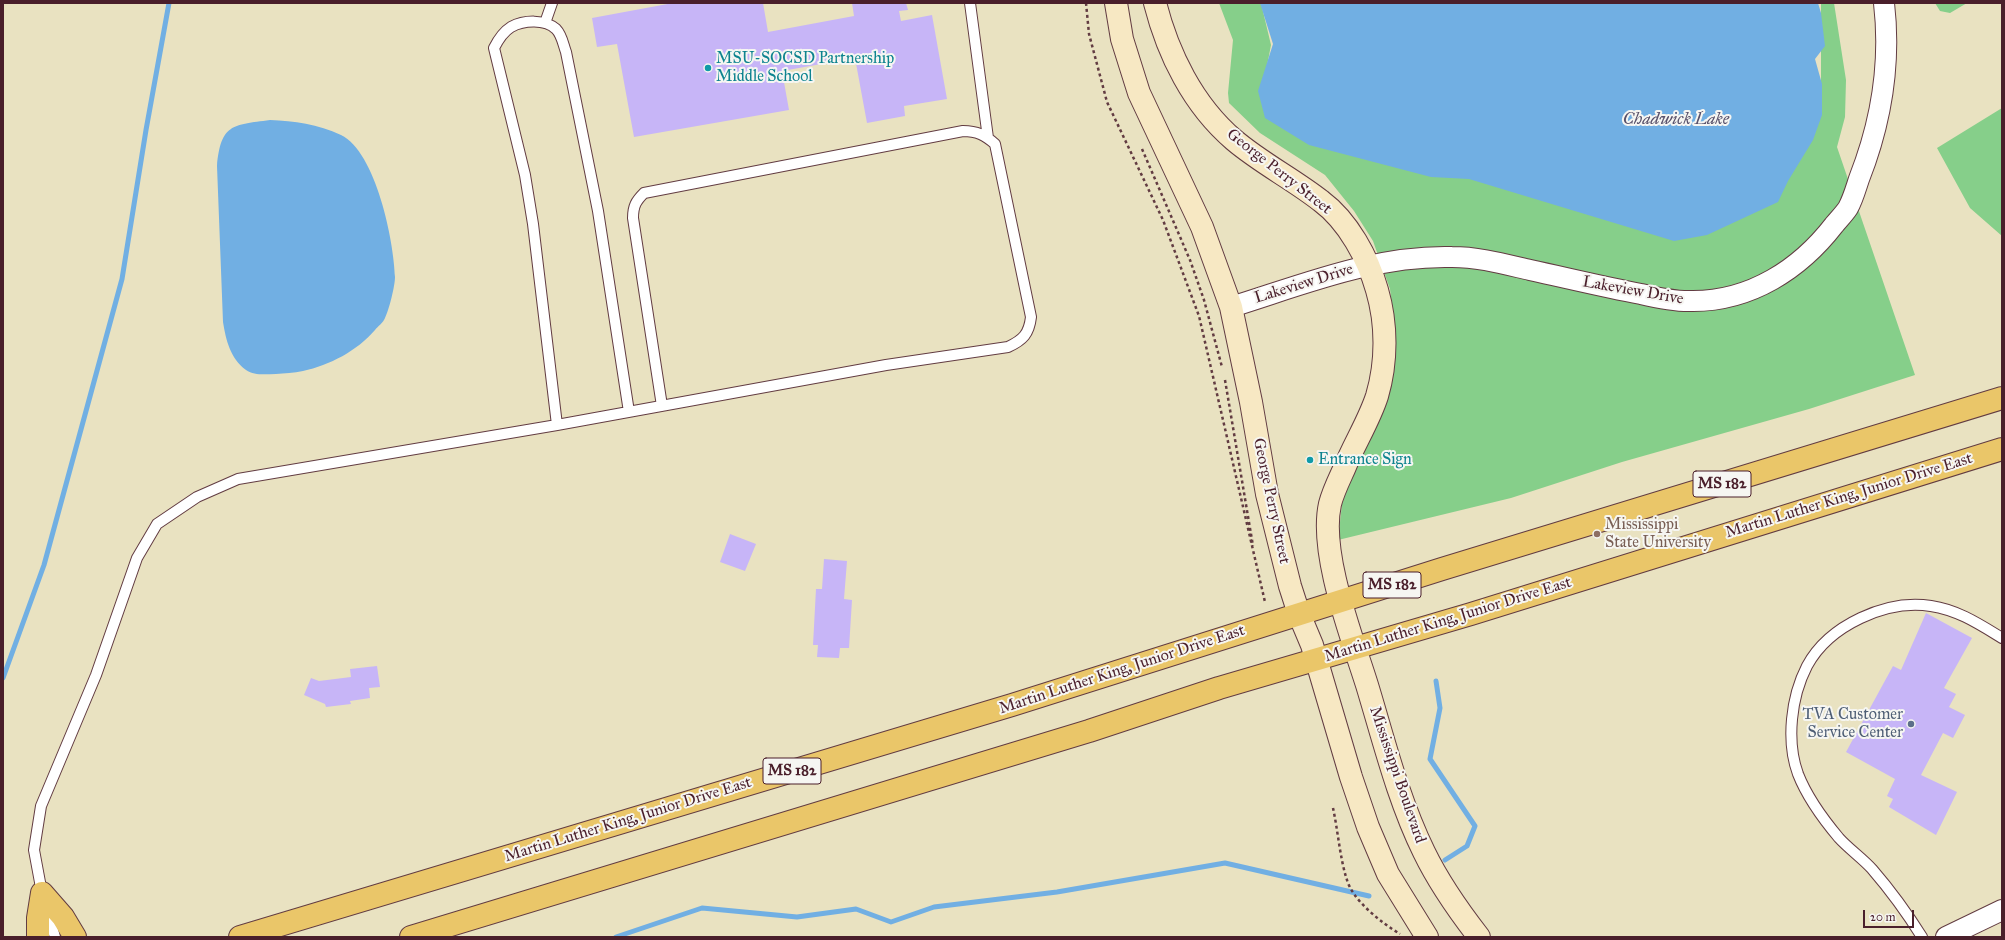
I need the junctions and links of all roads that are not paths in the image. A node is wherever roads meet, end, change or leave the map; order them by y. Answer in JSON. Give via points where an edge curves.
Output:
{"nodes":[{"id":1,"x":552,"y":3,"type":"edge"},
{"id":2,"x":970,"y":3,"type":"edge"},
{"id":3,"x":1116,"y":3,"type":"edge"},
{"id":4,"x":1155,"y":3,"type":"edge"},
{"id":5,"x":1884,"y":3,"type":"edge"},
{"id":6,"x":545,"y":23,"type":"junction"},
{"id":7,"x":988,"y":138,"type":"junction"},
{"id":8,"x":1367,"y":264,"type":"junction"},
{"id":9,"x":1232,"y":306,"type":"junction"},
{"id":10,"x":2002,"y":398,"type":"edge"},
{"id":11,"x":662,"y":406,"type":"junction"},
{"id":12,"x":629,"y":412,"type":"junction"},
{"id":13,"x":557,"y":425,"type":"junction"},
{"id":14,"x":2002,"y":449,"type":"edge"},
{"id":15,"x":1341,"y":600,"type":"junction"},
{"id":16,"x":1299,"y":614,"type":"junction"},
{"id":17,"x":2002,"y":638,"type":"edge"},
{"id":18,"x":1355,"y":647,"type":"junction"},
{"id":19,"x":1316,"y":660,"type":"junction"},
{"id":20,"x":42,"y":893,"type":"junction"},
{"id":21,"x":2002,"y":910,"type":"edge"},
{"id":22,"x":38,"y":937,"type":"edge"},
{"id":23,"x":55,"y":937,"type":"edge"},
{"id":24,"x":75,"y":937,"type":"edge"},
{"id":25,"x":240,"y":937,"type":"edge"},
{"id":26,"x":411,"y":937,"type":"edge"},
{"id":27,"x":1427,"y":937,"type":"edge"},
{"id":28,"x":1479,"y":937,"type":"edge"},
{"id":29,"x":1922,"y":937,"type":"edge"},
{"id":30,"x":1946,"y":937,"type":"edge"}],
"edges":[{"from":1,"to":6,"type":"lane"},
{"from":2,"to":7,"type":"lane"},
{"from":3,"to":9,"type":"street","name":"George Perry Street","via":[[1122,39],[1139,93],[1202,227]]},
{"from":4,"to":8,"type":"street","name":"George Perry Street","via":[[1169,47],[1202,105],[1215,122],[1244,148],[1323,202],[1349,231]]},
{"from":5,"to":8,"type":"street","name":"Lakeview Drive","via":[[1887,59],[1883,94],[1873,138],[1848,207],[1800,262],[1747,292],[1720,299],[1693,301],[1660,298],[1472,258],[1408,258]]},
{"from":6,"to":12,"type":"lane","via":[[556,29],[566,52],[598,211]]},
{"from":6,"to":13,"type":"lane","via":[[528,22],[511,27],[499,38],[494,48],[533,224]]},
{"from":7,"to":11,"type":"lane","via":[[976,131],[964,131],[644,193],[633,208],[633,218]]},
{"from":7,"to":11,"type":"lane","via":[[995,144],[1032,317],[1030,329],[1022,341],[1008,347],[886,365]]},
{"from":8,"to":9,"type":"street","name":"Lakeview Drive"},
{"from":8,"to":15,"type":"street","name":"George Perry Street","via":[[1382,307],[1385,345],[1382,375],[1376,398],[1331,502],[1328,522],[1329,544]]},
{"from":9,"to":16,"type":"street","name":"George Perry Street","via":[[1267,494]]},
{"from":10,"to":15,"type":"main road","name":"Martin Luther King, Junior Drive East","number":"MS 182"},
{"from":11,"to":12,"type":"lane"},
{"from":12,"to":13,"type":"lane"},
{"from":13,"to":20,"type":"lane","via":[[238,479],[197,497],[157,524],[138,558],[96,675],[41,806],[34,850]]},
{"from":14,"to":18,"type":"main road","name":"Martin Luther King, Junior Drive East"},
{"from":15,"to":16,"type":"main road","name":"Martin Luther King, Junior Drive East","number":"MS 182"},
{"from":15,"to":18,"type":"street","name":"Mississippi Boulevard"},
{"from":16,"to":19,"type":"street"},
{"from":16,"to":25,"type":"main road","name":"Martin Luther King, Junior Drive East","number":"MS 182","via":[[1012,705]]},
{"from":17,"to":29,"type":"lane","via":[[1954,612],[1930,606],[1897,605],[1860,617],[1828,640],[1808,665],[1794,699],[1792,741],[1798,774],[1814,803],[1839,838],[1871,868],[1903,906]]},
{"from":18,"to":19,"type":"main road","name":"Martin Luther King, Junior Drive East"},
{"from":18,"to":28,"type":"street","name":"Mississippi Boulevard","via":[[1408,818],[1450,900]]},
{"from":19,"to":26,"type":"main road","name":"Martin Luther King, Junior Drive East"},
{"from":19,"to":27,"type":"street","via":[[1368,827],[1388,874]]},
{"from":20,"to":22,"type":"main road"},
{"from":20,"to":23,"type":"lane"},
{"from":20,"to":24,"type":"main road","via":[[63,917]]},
{"from":21,"to":30,"type":"street"}]}
